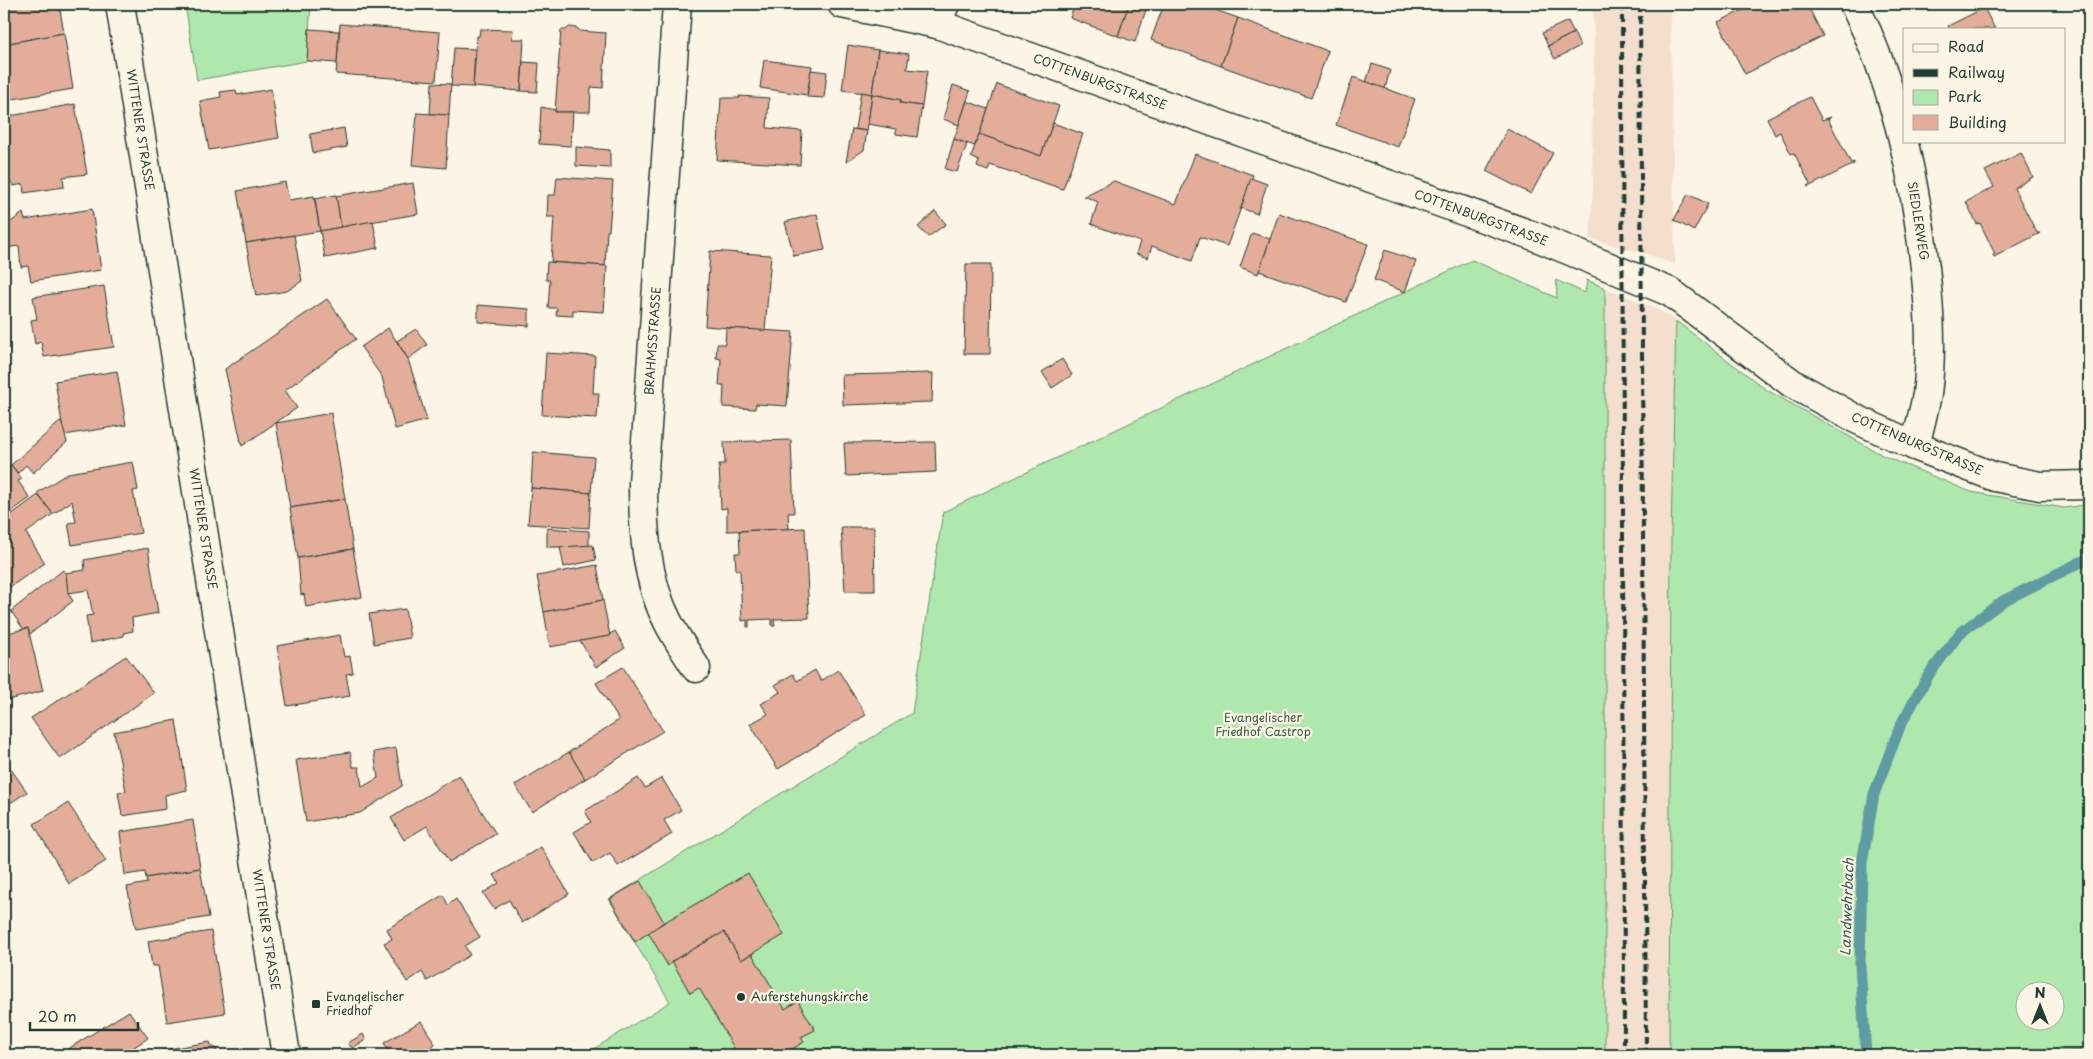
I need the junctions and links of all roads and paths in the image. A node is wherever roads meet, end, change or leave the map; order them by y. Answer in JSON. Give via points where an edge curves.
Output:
{"nodes":[{"id":1,"x":120,"y":4,"type":"edge"},
{"id":2,"x":677,"y":4,"type":"edge"},
{"id":3,"x":842,"y":4,"type":"edge"},
{"id":4,"x":1854,"y":4,"type":"edge"},
{"id":5,"x":941,"y":14,"type":"edge"},
{"id":6,"x":1903,"y":137,"type":"edge"},
{"id":7,"x":1904,"y":142,"type":"edge"},
{"id":8,"x":1915,"y":446,"type":"junction"},
{"id":9,"x":2089,"y":485,"type":"edge"},
{"id":10,"x":696,"y":668,"type":"dead end"},
{"id":11,"x":286,"y":1055,"type":"edge"}],
"edges":[{"from":1,"to":11,"type":"street","name":"WITTENER STRASSE"},
{"from":2,"to":10,"type":"street","name":"BRAHMSSTRASSE","via":[[643,474],[643,520],[652,579],[667,621]]},
{"from":3,"to":5,"type":"street","name":"COTTENBURGSTRASSE"},
{"from":4,"to":6,"type":"street","name":"SIEDLERWEG","via":[[1871,38]]},
{"from":5,"to":8,"type":"street","name":"COTTENBURGSTRASSE","via":[[1534,236],[1670,292],[1793,384],[1856,420]]},
{"from":7,"to":8,"type":"street","name":"SIEDLERWEG","via":[[1928,290],[1930,348],[1926,395]]},
{"from":8,"to":9,"type":"street","name":"COTTENBURGSTRASSE","via":[[1995,477],[2040,486]]}]}
